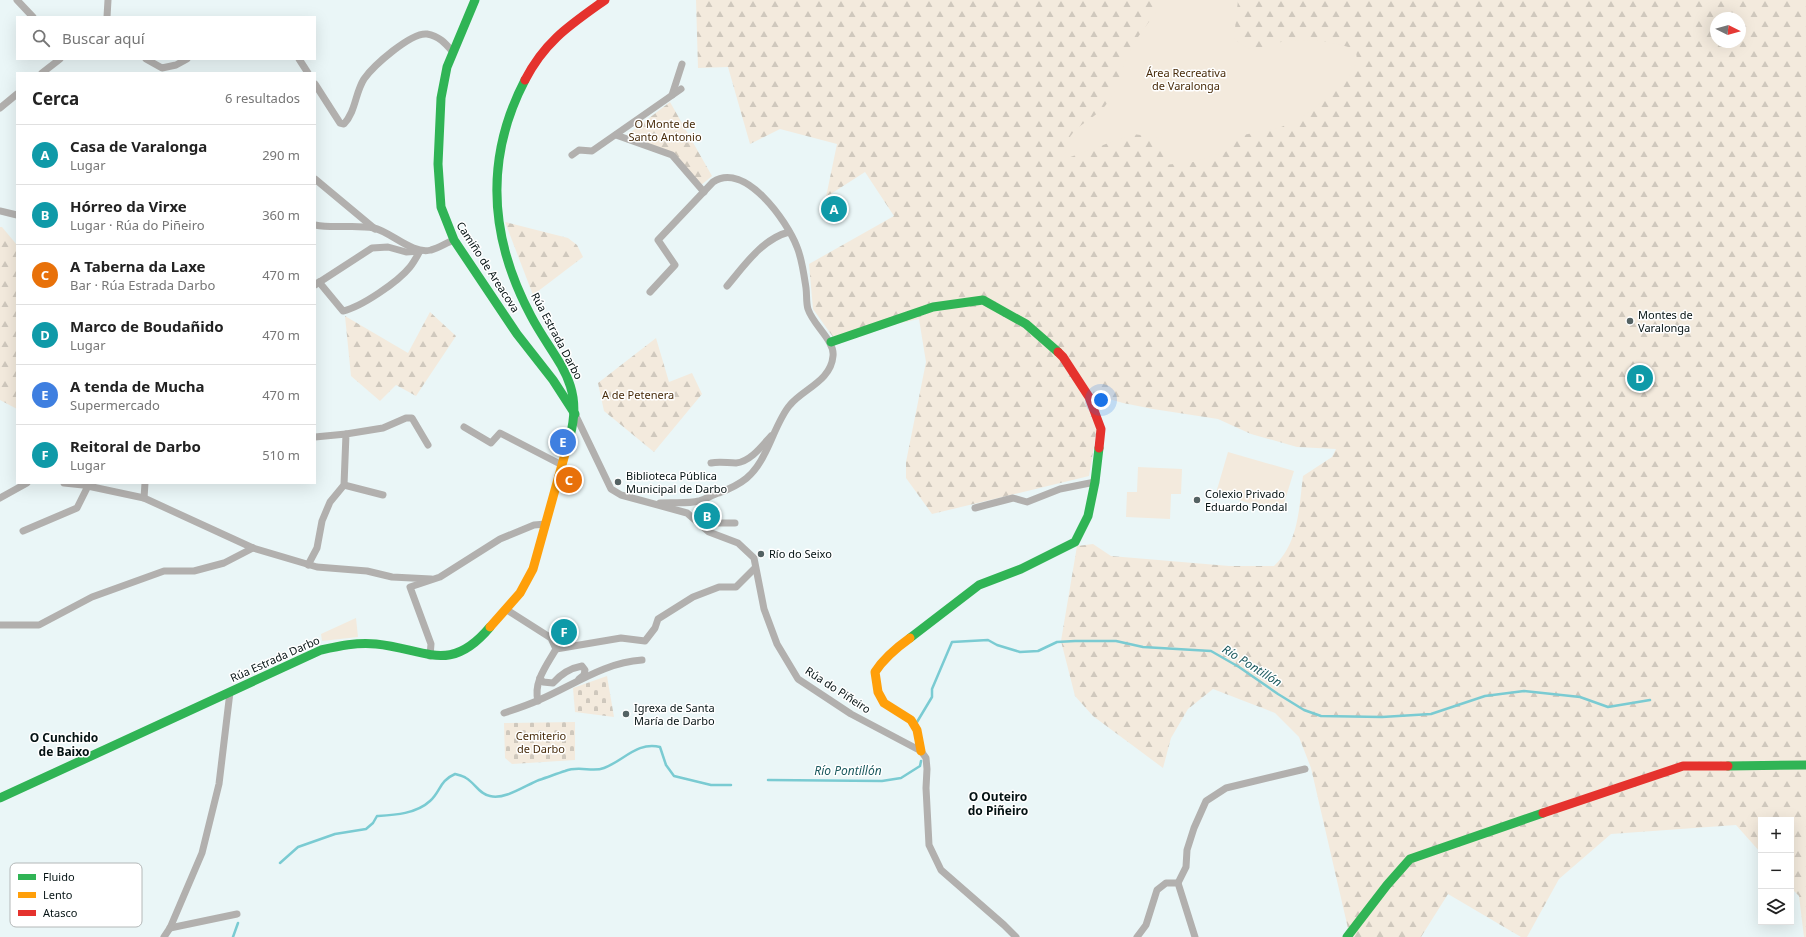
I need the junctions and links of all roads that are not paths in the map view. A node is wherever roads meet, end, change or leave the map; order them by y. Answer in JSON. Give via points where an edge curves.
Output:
{"nodes":[{"id":1,"x":17,"y":0,"type":"edge"},
{"id":2,"x":108,"y":0,"type":"edge"},
{"id":3,"x":475,"y":0,"type":"edge"},
{"id":4,"x":605,"y":0,"type":"edge"},
{"id":5,"x":32,"y":16,"type":"edge"},
{"id":6,"x":107,"y":16,"type":"edge"},
{"id":7,"x":452,"y":51,"type":"junction"},
{"id":8,"x":59,"y":60,"type":"edge"},
{"id":9,"x":148,"y":60,"type":"edge"},
{"id":10,"x":186,"y":60,"type":"edge"},
{"id":11,"x":300,"y":60,"type":"edge"},
{"id":12,"x":682,"y":64,"type":"dead end"},
{"id":13,"x":43,"y":72,"type":"edge"},
{"id":14,"x":307,"y":72,"type":"edge"},
{"id":15,"x":316,"y":86,"type":"edge"},
{"id":16,"x":681,"y":89,"type":"dead end"},
{"id":17,"x":16,"y":95,"type":"edge"},
{"id":18,"x":672,"y":95,"type":"junction"},
{"id":19,"x":0,"y":108,"type":"edge"},
{"id":20,"x":616,"y":135,"type":"junction"},
{"id":21,"x":572,"y":154,"type":"dead end"},
{"id":22,"x":316,"y":179,"type":"edge"},
{"id":23,"x":704,"y":192,"type":"junction"},
{"id":24,"x":0,"y":212,"type":"edge"},
{"id":25,"x":16,"y":215,"type":"edge"},
{"id":26,"x":316,"y":225,"type":"edge"},
{"id":27,"x":376,"y":229,"type":"junction"},
{"id":28,"x":789,"y":232,"type":"junction"},
{"id":29,"x":454,"y":240,"type":"junction"},
{"id":30,"x":420,"y":251,"type":"junction"},
{"id":31,"x":317,"y":283,"type":"edge"},
{"id":32,"x":727,"y":286,"type":"dead end"},
{"id":33,"x":650,"y":292,"type":"dead end"},
{"id":34,"x":831,"y":342,"type":"junction"},
{"id":35,"x":575,"y":414,"type":"junction"},
{"id":36,"x":572,"y":426,"type":"junction"},
{"id":37,"x":464,"y":427,"type":"dead end"},
{"id":38,"x":776,"y":430,"type":"junction"},
{"id":39,"x":346,"y":434,"type":"junction"},
{"id":40,"x":585,"y":434,"type":"junction"},
{"id":41,"x":316,"y":437,"type":"edge"},
{"id":42,"x":428,"y":445,"type":"dead end"},
{"id":43,"x":710,"y":463,"type":"dead end"},
{"id":44,"x":562,"y":465,"type":"junction"},
{"id":45,"x":1095,"y":482,"type":"junction"},
{"id":46,"x":25,"y":484,"type":"edge"},
{"id":47,"x":72,"y":484,"type":"edge"},
{"id":48,"x":144,"y":484,"type":"edge"},
{"id":49,"x":344,"y":485,"type":"junction"},
{"id":50,"x":88,"y":486,"type":"junction"},
{"id":51,"x":383,"y":495,"type":"dead end"},
{"id":52,"x":0,"y":498,"type":"edge"},
{"id":53,"x":144,"y":498,"type":"junction"},
{"id":54,"x":654,"y":503,"type":"junction"},
{"id":55,"x":975,"y":508,"type":"dead end"},
{"id":56,"x":694,"y":519,"type":"junction"},
{"id":57,"x":735,"y":523,"type":"dead end"},
{"id":58,"x":546,"y":524,"type":"junction"},
{"id":59,"x":23,"y":531,"type":"dead end"},
{"id":60,"x":253,"y":548,"type":"junction"},
{"id":61,"x":308,"y":565,"type":"junction"},
{"id":62,"x":755,"y":568,"type":"junction"},
{"id":63,"x":431,"y":579,"type":"junction"},
{"id":64,"x":508,"y":610,"type":"junction"},
{"id":65,"x":0,"y":625,"type":"edge"},
{"id":66,"x":556,"y":649,"type":"junction"},
{"id":67,"x":430,"y":656,"type":"junction"},
{"id":68,"x":642,"y":660,"type":"dead end"},
{"id":69,"x":540,"y":678,"type":"junction"},
{"id":70,"x":571,"y":685,"type":"junction"},
{"id":71,"x":230,"y":692,"type":"junction"},
{"id":72,"x":538,"y":701,"type":"junction"},
{"id":73,"x":504,"y":713,"type":"dead end"},
{"id":74,"x":921,"y":751,"type":"junction"},
{"id":75,"x":1806,"y":765,"type":"edge"},
{"id":76,"x":1305,"y":769,"type":"dead end"},
{"id":77,"x":0,"y":798,"type":"edge"},
{"id":78,"x":1178,"y":883,"type":"junction"},
{"id":79,"x":237,"y":914,"type":"dead end"},
{"id":80,"x":170,"y":928,"type":"junction"},
{"id":81,"x":164,"y":937,"type":"edge"},
{"id":82,"x":1016,"y":937,"type":"edge"},
{"id":83,"x":1137,"y":937,"type":"edge"},
{"id":84,"x":1195,"y":937,"type":"edge"},
{"id":85,"x":1346,"y":937,"type":"edge"}],
"edges":[{"from":1,"to":5,"type":"street"},
{"from":2,"to":6,"type":"street"},
{"from":3,"to":7,"type":"street","name":"Camiño de Areacova"},
{"from":4,"to":35,"type":"street","name":"Rúa Estrada Darbo","via":[[553,39],[532,68],[518,92],[506,122],[495,187],[504,248],[517,285],[570,386],[575,401]]},
{"from":7,"to":15,"type":"street","via":[[441,39],[426,34],[408,40],[383,59],[364,80],[350,118],[344,124],[340,122]]},
{"from":7,"to":29,"type":"street","name":"Camiño de Areacova","via":[[446,67],[441,98],[438,164],[441,208]]},
{"from":8,"to":13,"type":"street"},
{"from":9,"to":10,"type":"street","via":[[162,68]]},
{"from":11,"to":14,"type":"street"},
{"from":12,"to":18,"type":"street"},
{"from":16,"to":18,"type":"street"},
{"from":17,"to":19,"type":"street"},
{"from":18,"to":20,"type":"street"},
{"from":20,"to":21,"type":"street","via":[[592,151],[579,150]]},
{"from":20,"to":23,"type":"street","via":[[672,155]]},
{"from":22,"to":27,"type":"street"},
{"from":23,"to":28,"type":"street","via":[[722,177],[740,181],[763,195]]},
{"from":23,"to":33,"type":"street","via":[[658,240],[675,266]]},
{"from":24,"to":25,"type":"street"},
{"from":26,"to":27,"type":"street"},
{"from":27,"to":30,"type":"street"},
{"from":28,"to":32,"type":"street","via":[[758,250]]},
{"from":28,"to":34,"type":"street","via":[[797,247],[808,309],[820,330]]},
{"from":29,"to":30,"type":"street","via":[[432,250]]},
{"from":29,"to":35,"type":"street","name":"Camiño de Areacova"},
{"from":30,"to":31,"type":"street","via":[[372,248]]},
{"from":30,"to":31,"type":"street","via":[[410,267],[391,284],[352,309],[343,311]]},
{"from":34,"to":38,"type":"street","via":[[834,356],[830,368],[816,385],[790,405]]},
{"from":34,"to":45,"type":"street","via":[[933,307],[983,300],[1026,324],[1063,357],[1089,397],[1101,429]]},
{"from":35,"to":36,"type":"street","name":"Rúa Estrada Darbo"},
{"from":35,"to":40,"type":"street","name":"Rúa do Piñeiro"},
{"from":36,"to":40,"type":"street"},
{"from":36,"to":44,"type":"street","name":"Rúa Estrada Darbo"},
{"from":37,"to":44,"type":"street","via":[[491,444],[500,433]]},
{"from":38,"to":43,"type":"street","via":[[760,449],[742,461]]},
{"from":38,"to":54,"type":"street","via":[[756,471],[740,484],[699,501]]},
{"from":39,"to":41,"type":"street"},
{"from":39,"to":42,"type":"street","via":[[383,428],[412,418]]},
{"from":39,"to":49,"type":"street"},
{"from":40,"to":54,"type":"street","name":"Rúa do Piñeiro","via":[[611,489]]},
{"from":44,"to":58,"type":"street","name":"Rúa Estrada Darbo"},
{"from":45,"to":55,"type":"street","via":[[1060,490],[1027,502],[1013,498]]},
{"from":45,"to":74,"type":"street","via":[[1088,516],[1075,542],[1021,569],[979,584],[894,650],[880,664],[875,672],[878,692],[884,703],[911,720],[917,730]]},
{"from":46,"to":52,"type":"street"},
{"from":47,"to":50,"type":"street"},
{"from":48,"to":53,"type":"street"},
{"from":49,"to":51,"type":"street"},
{"from":49,"to":61,"type":"street","via":[[330,502],[322,521],[317,548]]},
{"from":50,"to":53,"type":"street"},
{"from":50,"to":59,"type":"street","via":[[77,508]]},
{"from":53,"to":60,"type":"street"},
{"from":54,"to":56,"type":"street","name":"Rúa do Piñeiro","via":[[688,513]]},
{"from":56,"to":57,"type":"street"},
{"from":56,"to":62,"type":"street","name":"Rúa do Piñeiro","via":[[709,532],[738,543],[754,558]]},
{"from":58,"to":63,"type":"street","via":[[534,525],[500,538],[440,577]]},
{"from":58,"to":64,"type":"street","name":"Rúa Estrada Darbo","via":[[530,579]]},
{"from":60,"to":61,"type":"street"},
{"from":60,"to":65,"type":"street","via":[[224,563],[194,571],[164,571],[92,597],[39,625]]},
{"from":61,"to":63,"type":"street","via":[[366,571],[392,577]]},
{"from":62,"to":66,"type":"street","via":[[736,587],[719,587],[693,598],[658,619],[645,641],[621,638]]},
{"from":62,"to":74,"type":"street","name":"Rúa do Piñeiro","via":[[764,609],[777,644],[798,680],[851,714]]},
{"from":63,"to":67,"type":"street","via":[[410,587],[431,644]]},
{"from":64,"to":66,"type":"street","via":[[551,638]]},
{"from":64,"to":67,"type":"street","name":"Rúa Estrada Darbo","via":[[473,646],[444,656]]},
{"from":66,"to":69,"type":"street"},
{"from":67,"to":71,"type":"street","name":"Rúa Estrada Darbo","via":[[374,644],[340,646],[299,659]]},
{"from":68,"to":70,"type":"street","via":[[620,663]]},
{"from":69,"to":70,"type":"street","via":[[543,682],[553,683],[575,667],[582,666],[585,670],[584,675]]},
{"from":69,"to":72,"type":"street","via":[[536,692]]},
{"from":70,"to":72,"type":"street"},
{"from":71,"to":77,"type":"street","name":"Rúa Estrada Darbo"},
{"from":71,"to":80,"type":"street","via":[[219,784],[202,853]]},
{"from":72,"to":73,"type":"street"},
{"from":74,"to":82,"type":"street","via":[[926,758],[928,769],[926,788],[929,845],[941,870]]},
{"from":75,"to":85,"type":"street","via":[[1683,766],[1410,859]]},
{"from":76,"to":78,"type":"street","via":[[1226,788],[1206,801],[1194,828],[1187,850],[1186,867]]},
{"from":78,"to":83,"type":"street","via":[[1166,883],[1158,890],[1146,925]]},
{"from":78,"to":84,"type":"street"},
{"from":79,"to":80,"type":"street"},
{"from":80,"to":81,"type":"street"}]}
